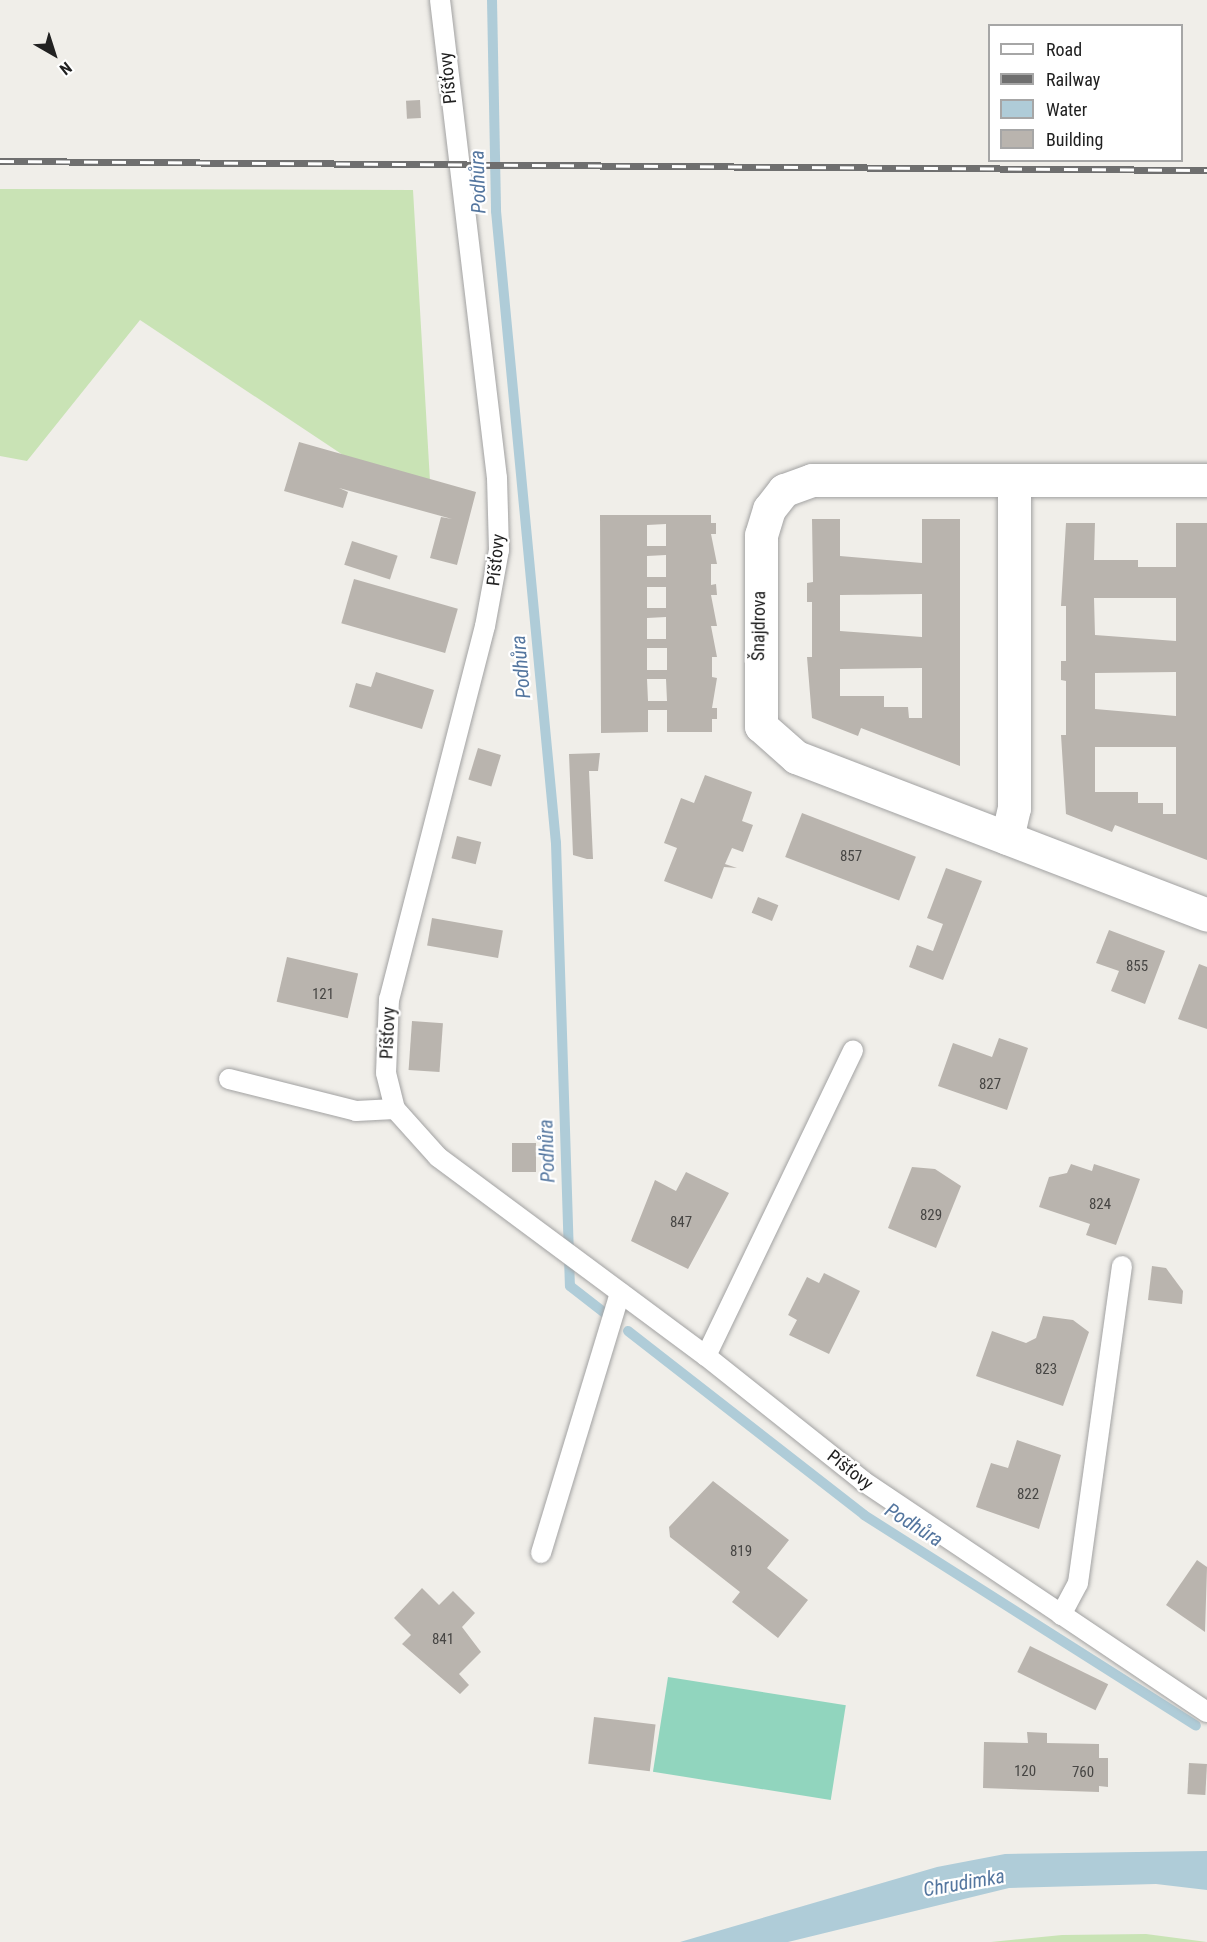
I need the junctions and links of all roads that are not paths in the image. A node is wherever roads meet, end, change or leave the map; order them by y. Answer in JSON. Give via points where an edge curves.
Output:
{"nodes":[{"id":1,"x":440,"y":0,"type":"edge"},
{"id":2,"x":1014,"y":480,"type":"junction"},
{"id":3,"x":1207,"y":480,"type":"edge"},
{"id":4,"x":1007,"y":838,"type":"junction"},
{"id":5,"x":1207,"y":915,"type":"edge"},
{"id":6,"x":853,"y":1051,"type":"dead end"},
{"id":7,"x":229,"y":1079,"type":"dead end"},
{"id":8,"x":395,"y":1109,"type":"junction"},
{"id":9,"x":1122,"y":1266,"type":"dead end"},
{"id":10,"x":620,"y":1293,"type":"junction"},
{"id":11,"x":706,"y":1356,"type":"junction"},
{"id":12,"x":541,"y":1553,"type":"dead end"},
{"id":13,"x":1061,"y":1615,"type":"junction"},
{"id":14,"x":1207,"y":1712,"type":"edge"}],
"edges":[{"from":1,"to":8,"type":"lane","name":"Píšťovy","via":[[497,478],[499,550],[485,626],[389,999],[386,1073]]},
{"from":2,"to":3,"type":"street","name":"Šnajdrova"},
{"from":2,"to":4,"type":"street","via":[[1014,808]]},
{"from":2,"to":4,"type":"street","name":"Šnajdrova","via":[[812,480],[784,490],[769,508],[761,535],[757,712],[770,739],[796,757]]},
{"from":4,"to":5,"type":"street","name":"Šnajdrova"},
{"from":6,"to":11,"type":"lane"},
{"from":7,"to":8,"type":"lane","via":[[356,1111]]},
{"from":8,"to":10,"type":"lane","name":"Píšťovy","via":[[438,1157]]},
{"from":9,"to":13,"type":"lane","via":[[1078,1583]]},
{"from":10,"to":11,"type":"lane","name":"Píšťovy"},
{"from":10,"to":12,"type":"lane"},
{"from":11,"to":13,"type":"lane","name":"Píšťovy","via":[[862,1481]]},
{"from":13,"to":14,"type":"lane","name":"Píšťovy"}]}
